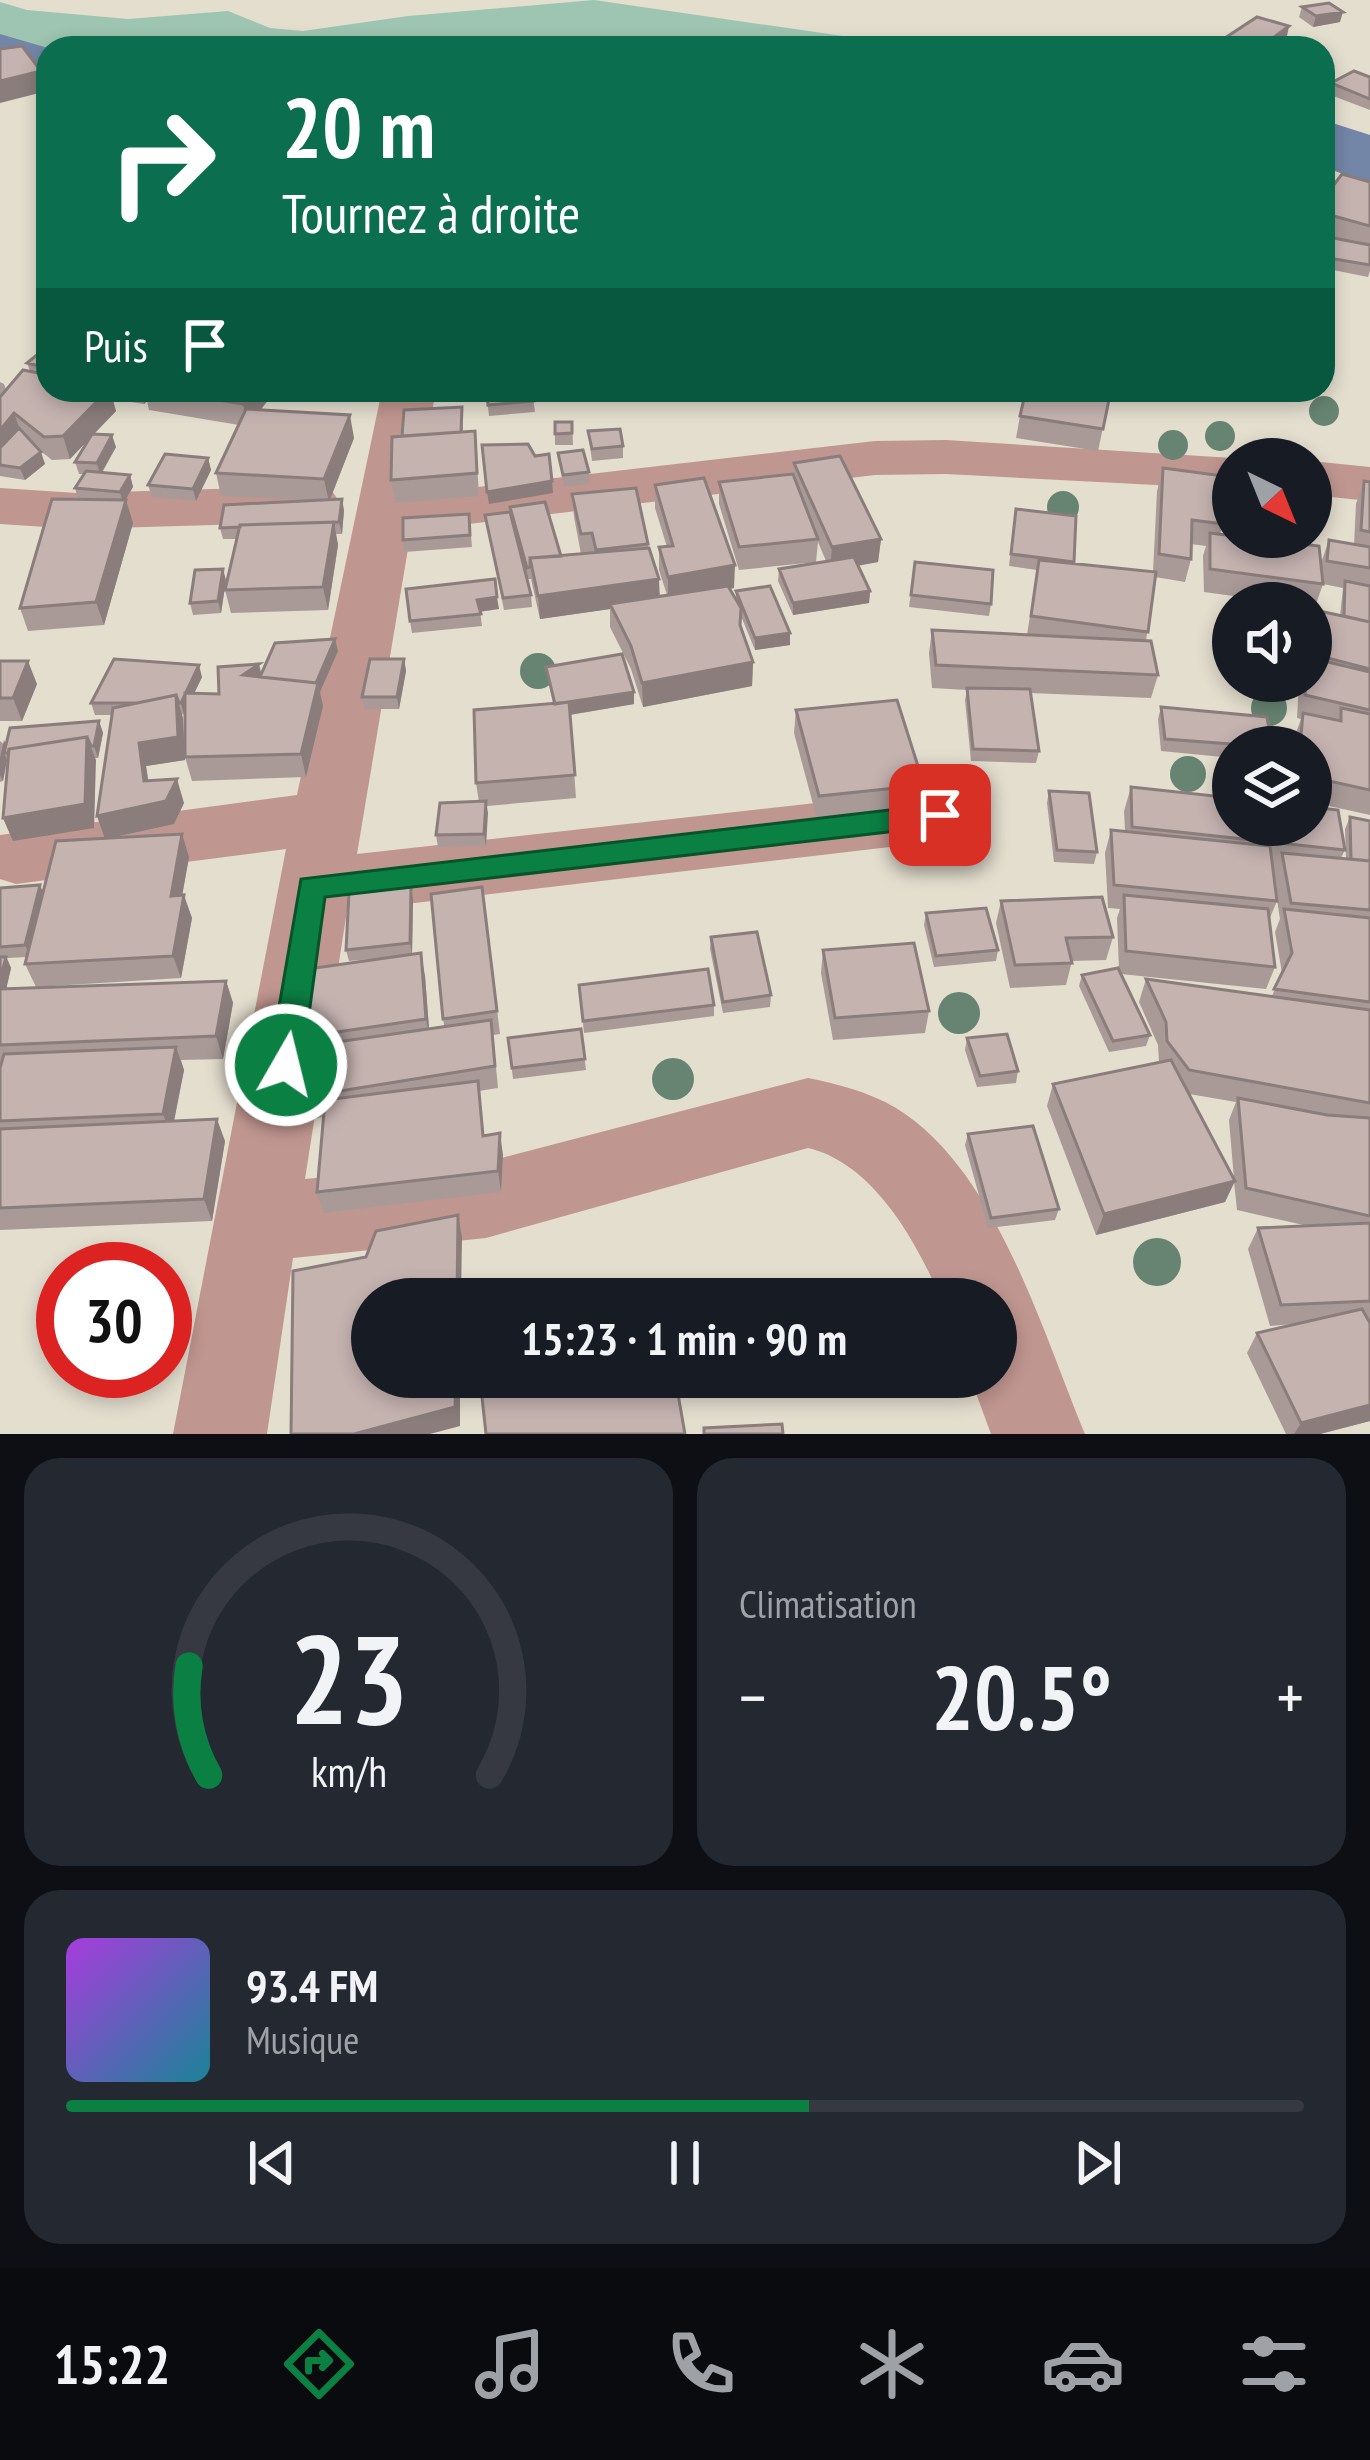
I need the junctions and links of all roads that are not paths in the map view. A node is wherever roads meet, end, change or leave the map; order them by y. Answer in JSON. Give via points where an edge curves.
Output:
{"nodes":[{"id":1,"x":407,"y":402,"type":"edge"},
{"id":2,"x":1212,"y":471,"type":"edge"},
{"id":3,"x":1332,"y":480,"type":"edge"},
{"id":4,"x":1370,"y":484,"type":"edge"},
{"id":5,"x":0,"y":506,"type":"edge"},
{"id":6,"x":386,"y":509,"type":"junction"},
{"id":7,"x":940,"y":815,"type":"dead end"},
{"id":8,"x":325,"y":818,"type":"junction"},
{"id":9,"x":16,"y":856,"type":"dead end"},
{"id":10,"x":312,"y":887,"type":"junction"},
{"id":11,"x":254,"y":1223,"type":"junction"},
{"id":12,"x":975,"y":1278,"type":"edge"},
{"id":13,"x":1017,"y":1381,"type":"edge"},
{"id":14,"x":220,"y":1434,"type":"edge"},
{"id":15,"x":1038,"y":1434,"type":"edge"}],
"edges":[{"from":1,"to":6,"type":"street"},
{"from":2,"to":6,"type":"street","via":[[875,458]]},
{"from":3,"to":4,"type":"street"},
{"from":5,"to":6,"type":"street"},
{"from":6,"to":8,"type":"street"},
{"from":7,"to":10,"type":"street"},
{"from":8,"to":9,"type":"street"},
{"from":8,"to":10,"type":"street"},
{"from":10,"to":11,"type":"street"},
{"from":11,"to":12,"type":"street","via":[[485,1200],[808,1113],[839,1115],[870,1132],[944,1214]]},
{"from":11,"to":14,"type":"street"},
{"from":13,"to":15,"type":"street"}]}
